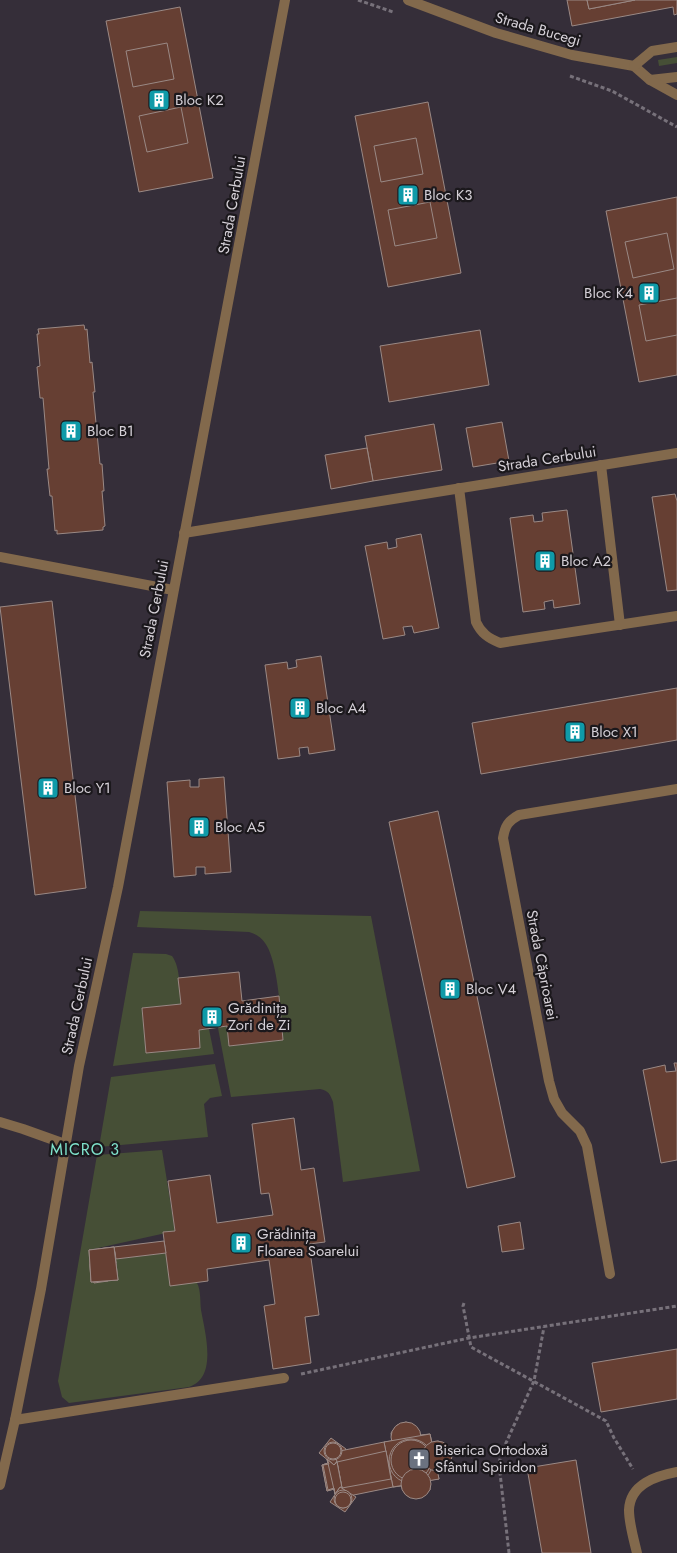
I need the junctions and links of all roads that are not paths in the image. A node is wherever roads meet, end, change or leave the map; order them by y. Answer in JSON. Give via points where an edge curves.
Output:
{"nodes":[{"id":1,"x":285,"y":0,"type":"edge"},
{"id":2,"x":408,"y":0,"type":"edge"},
{"id":3,"x":677,"y":46,"type":"edge"},
{"id":4,"x":634,"y":66,"type":"junction"},
{"id":5,"x":677,"y":77,"type":"edge"},
{"id":6,"x":650,"y":80,"type":"junction"},
{"id":7,"x":677,"y":95,"type":"edge"},
{"id":8,"x":677,"y":453,"type":"edge"},
{"id":9,"x":601,"y":465,"type":"junction"},
{"id":10,"x":459,"y":488,"type":"junction"},
{"id":11,"x":184,"y":532,"type":"junction"},
{"id":12,"x":0,"y":557,"type":"edge"},
{"id":13,"x":173,"y":590,"type":"junction"},
{"id":14,"x":677,"y":616,"type":"edge"},
{"id":15,"x":620,"y":625,"type":"junction"},
{"id":16,"x":677,"y":789,"type":"edge"},
{"id":17,"x":0,"y":1122,"type":"edge"},
{"id":18,"x":65,"y":1144,"type":"junction"},
{"id":19,"x":610,"y":1274,"type":"dead end"},
{"id":20,"x":284,"y":1378,"type":"road end"},
{"id":21,"x":15,"y":1420,"type":"junction"},
{"id":22,"x":677,"y":1472,"type":"edge"},
{"id":23,"x":0,"y":1485,"type":"edge"},
{"id":24,"x":637,"y":1553,"type":"edge"}],
"edges":[{"from":1,"to":11,"type":"street","name":"Strada Cerbului"},
{"from":2,"to":4,"type":"street","name":"Strada Bucegi","via":[[496,33],[572,55]]},
{"from":3,"to":4,"type":"street","via":[[652,51]]},
{"from":4,"to":6,"type":"street"},
{"from":5,"to":6,"type":"street"},
{"from":6,"to":7,"type":"street"},
{"from":8,"to":9,"type":"street","name":"Strada Cerbului"},
{"from":9,"to":10,"type":"street","name":"Strada Cerbului"},
{"from":9,"to":15,"type":"street"},
{"from":10,"to":11,"type":"street","name":"Strada Cerbului"},
{"from":10,"to":15,"type":"street","via":[[476,622],[484,635],[500,643]]},
{"from":11,"to":13,"type":"street","name":"Strada Cerbului"},
{"from":12,"to":13,"type":"street"},
{"from":13,"to":18,"type":"street","name":"Strada Cerbului","via":[[118,887]]},
{"from":14,"to":15,"type":"street"},
{"from":16,"to":19,"type":"street","name":"Strada Căprioarei","via":[[519,815],[504,827],[503,838],[549,1082],[562,1113],[580,1131],[587,1146]]},
{"from":17,"to":18,"type":"street"},
{"from":18,"to":21,"type":"street","name":"Strada Cerbului"},
{"from":20,"to":21,"type":"street"},
{"from":21,"to":23,"type":"street","name":"Strada Cerbului"},
{"from":22,"to":24,"type":"street","via":[[642,1484],[633,1496],[629,1510]]}]}
